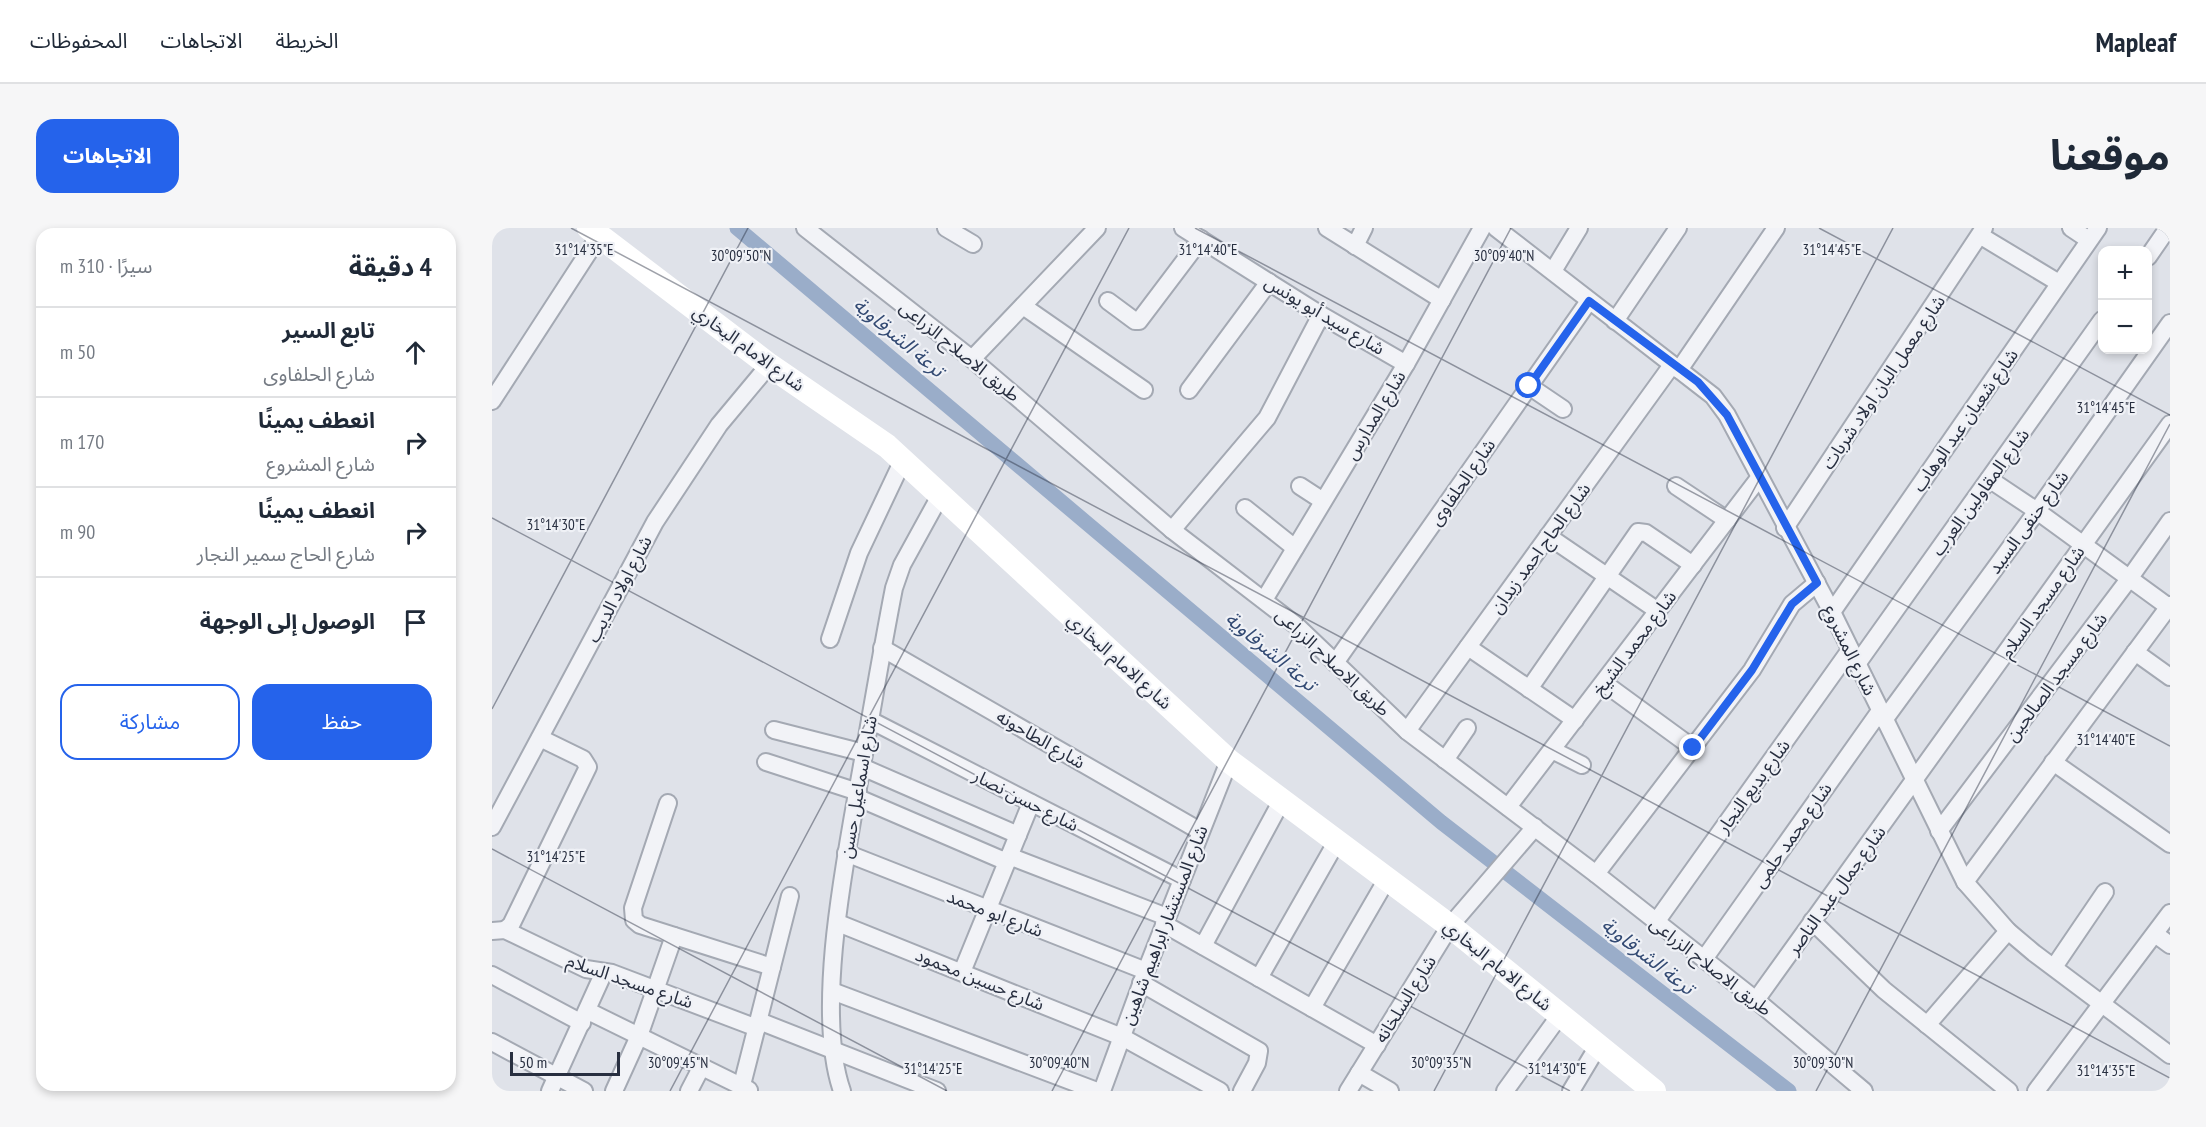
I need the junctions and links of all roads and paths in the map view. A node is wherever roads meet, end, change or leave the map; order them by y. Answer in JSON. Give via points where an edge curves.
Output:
{"nodes":[{"id":1,"x":805,"y":228,"type":"edge"},
{"id":2,"x":946,"y":228,"type":"edge"},
{"id":3,"x":1097,"y":228,"type":"edge"},
{"id":4,"x":1183,"y":228,"type":"edge"},
{"id":5,"x":1327,"y":228,"type":"edge"},
{"id":6,"x":1364,"y":228,"type":"edge"},
{"id":7,"x":1482,"y":228,"type":"edge"},
{"id":8,"x":1496,"y":228,"type":"edge"},
{"id":9,"x":1580,"y":228,"type":"edge"},
{"id":10,"x":1678,"y":228,"type":"edge"},
{"id":11,"x":1776,"y":228,"type":"edge"},
{"id":12,"x":2071,"y":228,"type":"edge"},
{"id":13,"x":2168,"y":228,"type":"edge"},
{"id":14,"x":594,"y":232,"type":"edge"},
{"id":15,"x":1982,"y":232,"type":"edge"},
{"id":16,"x":2093,"y":234,"type":"edge"},
{"id":17,"x":968,"y":237,"type":"edge"},
{"id":18,"x":1201,"y":239,"type":"junction"},
{"id":19,"x":1355,"y":246,"type":"junction"},
{"id":20,"x":2152,"y":251,"type":"edge"},
{"id":21,"x":1552,"y":271,"type":"junction"},
{"id":22,"x":1269,"y":282,"type":"junction"},
{"id":23,"x":2059,"y":283,"type":"junction"},
{"id":24,"x":1442,"y":300,"type":"junction"},
{"id":25,"x":1108,"y":301,"type":"dead end"},
{"id":26,"x":1589,"y":301,"type":"junction"},
{"id":27,"x":1023,"y":306,"type":"junction"},
{"id":28,"x":1321,"y":315,"type":"junction"},
{"id":29,"x":1615,"y":321,"type":"junction"},
{"id":30,"x":2170,"y":323,"type":"edge"},
{"id":31,"x":2098,"y":327,"type":"edge"},
{"id":32,"x":972,"y":359,"type":"junction"},
{"id":33,"x":1406,"y":364,"type":"junction"},
{"id":34,"x":769,"y":365,"type":"junction"},
{"id":35,"x":1676,"y":367,"type":"junction"},
{"id":36,"x":1529,"y":386,"type":"junction"},
{"id":37,"x":1144,"y":390,"type":"dead end"},
{"id":38,"x":1189,"y":390,"type":"dead end"},
{"id":39,"x":492,"y":401,"type":"edge"},
{"id":40,"x":1563,"y":410,"type":"dead end"},
{"id":41,"x":2170,"y":424,"type":"edge"},
{"id":42,"x":903,"y":460,"type":"junction"},
{"id":43,"x":1759,"y":478,"type":"junction"},
{"id":44,"x":1989,"y":479,"type":"junction"},
{"id":45,"x":1300,"y":486,"type":"dead end"},
{"id":46,"x":1676,"y":486,"type":"dead end"},
{"id":47,"x":941,"y":494,"type":"junction"},
{"id":48,"x":1323,"y":501,"type":"junction"},
{"id":49,"x":1245,"y":508,"type":"dead end"},
{"id":50,"x":2037,"y":511,"type":"junction"},
{"id":51,"x":1727,"y":520,"type":"junction"},
{"id":52,"x":2170,"y":521,"type":"edge"},
{"id":53,"x":1785,"y":528,"type":"junction"},
{"id":54,"x":1172,"y":530,"type":"junction"},
{"id":55,"x":1548,"y":536,"type":"junction"},
{"id":56,"x":2083,"y":546,"type":"junction"},
{"id":57,"x":1295,"y":548,"type":"junction"},
{"id":58,"x":1693,"y":565,"type":"junction"},
{"id":59,"x":1607,"y":576,"type":"junction"},
{"id":60,"x":2129,"y":579,"type":"junction"},
{"id":61,"x":1817,"y":583,"type":"junction"},
{"id":62,"x":1264,"y":600,"type":"junction"},
{"id":63,"x":2170,"y":607,"type":"edge"},
{"id":64,"x":1658,"y":611,"type":"junction"},
{"id":65,"x":1832,"y":612,"type":"junction"},
{"id":66,"x":830,"y":639,"type":"dead end"},
{"id":67,"x":1468,"y":647,"type":"junction"},
{"id":68,"x":882,"y":648,"type":"junction"},
{"id":69,"x":2135,"y":652,"type":"junction"},
{"id":70,"x":1853,"y":657,"type":"junction"},
{"id":71,"x":1335,"y":663,"type":"junction"},
{"id":72,"x":2170,"y":676,"type":"edge"},
{"id":73,"x":1604,"y":683,"type":"junction"},
{"id":74,"x":1529,"y":689,"type":"junction"},
{"id":75,"x":1882,"y":716,"type":"junction"},
{"id":76,"x":870,"y":720,"type":"junction"},
{"id":77,"x":1575,"y":720,"type":"junction"},
{"id":78,"x":1467,"y":728,"type":"dead end"},
{"id":79,"x":774,"y":730,"type":"dead end"},
{"id":80,"x":1407,"y":731,"type":"junction"},
{"id":81,"x":540,"y":738,"type":"junction"},
{"id":82,"x":1693,"y":748,"type":"junction"},
{"id":83,"x":1552,"y":750,"type":"junction"},
{"id":84,"x":863,"y":760,"type":"junction"},
{"id":85,"x":1445,"y":760,"type":"junction"},
{"id":86,"x":1229,"y":761,"type":"junction"},
{"id":87,"x":766,"y":762,"type":"dead end"},
{"id":88,"x":2053,"y":762,"type":"junction"},
{"id":89,"x":1582,"y":765,"type":"dead end"},
{"id":90,"x":1916,"y":781,"type":"junction"},
{"id":91,"x":857,"y":794,"type":"junction"},
{"id":92,"x":1282,"y":800,"type":"junction"},
{"id":93,"x":668,"y":803,"type":"dead end"},
{"id":94,"x":1031,"y":803,"type":"junction"},
{"id":95,"x":1508,"y":807,"type":"junction"},
{"id":96,"x":492,"y":827,"type":"edge"},
{"id":97,"x":1534,"y":827,"type":"junction"},
{"id":98,"x":1200,"y":831,"type":"junction"},
{"id":99,"x":1939,"y":831,"type":"junction"},
{"id":100,"x":1018,"y":835,"type":"junction"},
{"id":101,"x":1337,"y":841,"type":"junction"},
{"id":102,"x":2170,"y":844,"type":"edge"},
{"id":103,"x":846,"y":854,"type":"junction"},
{"id":104,"x":1008,"y":859,"type":"junction"},
{"id":105,"x":1596,"y":874,"type":"junction"},
{"id":106,"x":1387,"y":879,"type":"junction"},
{"id":107,"x":1182,"y":880,"type":"junction"},
{"id":108,"x":1965,"y":882,"type":"junction"},
{"id":109,"x":2105,"y":892,"type":"dead end"},
{"id":110,"x":790,"y":896,"type":"dead end"},
{"id":111,"x":987,"y":911,"type":"junction"},
{"id":112,"x":2170,"y":913,"type":"edge"},
{"id":113,"x":1166,"y":920,"type":"junction"},
{"id":114,"x":1812,"y":921,"type":"junction"},
{"id":115,"x":1656,"y":922,"type":"junction"},
{"id":116,"x":838,"y":923,"type":"junction"},
{"id":117,"x":1450,"y":926,"type":"junction"},
{"id":118,"x":499,"y":931,"type":"edge"},
{"id":119,"x":2008,"y":931,"type":"junction"},
{"id":120,"x":2155,"y":934,"type":"junction"},
{"id":121,"x":674,"y":936,"type":"junction"},
{"id":122,"x":2170,"y":945,"type":"edge"},
{"id":123,"x":1203,"y":946,"type":"junction"},
{"id":124,"x":1704,"y":959,"type":"junction"},
{"id":125,"x":2054,"y":967,"type":"junction"},
{"id":126,"x":772,"y":968,"type":"junction"},
{"id":127,"x":604,"y":972,"type":"junction"},
{"id":128,"x":962,"y":972,"type":"junction"},
{"id":129,"x":492,"y":975,"type":"edge"},
{"id":130,"x":1143,"y":977,"type":"junction"},
{"id":131,"x":1259,"y":978,"type":"junction"},
{"id":132,"x":655,"y":988,"type":"junction"},
{"id":133,"x":832,"y":991,"type":"junction"},
{"id":134,"x":1756,"y":1000,"type":"junction"},
{"id":135,"x":2103,"y":1004,"type":"junction"},
{"id":136,"x":1312,"y":1008,"type":"junction"},
{"id":137,"x":1560,"y":1015,"type":"junction"},
{"id":138,"x":585,"y":1017,"type":"junction"},
{"id":139,"x":758,"y":1024,"type":"junction"},
{"id":140,"x":1927,"y":1025,"type":"junction"},
{"id":141,"x":639,"y":1036,"type":"junction"},
{"id":142,"x":1122,"y":1037,"type":"junction"},
{"id":143,"x":492,"y":1042,"type":"edge"},
{"id":144,"x":1377,"y":1045,"type":"junction"},
{"id":145,"x":1598,"y":1046,"type":"junction"},
{"id":146,"x":834,"y":1049,"type":"junction"},
{"id":147,"x":2170,"y":1055,"type":"edge"},
{"id":148,"x":702,"y":1066,"type":"junction"},
{"id":149,"x":1359,"y":1073,"type":"junction"},
{"id":150,"x":554,"y":1084,"type":"edge"},
{"id":151,"x":1640,"y":1086,"type":"edge"},
{"id":152,"x":746,"y":1088,"type":"edge"},
{"id":153,"x":584,"y":1091,"type":"edge"},
{"id":154,"x":614,"y":1091,"type":"edge"},
{"id":155,"x":689,"y":1091,"type":"edge"},
{"id":156,"x":843,"y":1091,"type":"edge"},
{"id":157,"x":937,"y":1091,"type":"edge"},
{"id":158,"x":1097,"y":1091,"type":"edge"},
{"id":159,"x":1102,"y":1091,"type":"edge"},
{"id":160,"x":1220,"y":1091,"type":"edge"},
{"id":161,"x":1242,"y":1091,"type":"edge"},
{"id":162,"x":1348,"y":1091,"type":"edge"},
{"id":163,"x":1390,"y":1091,"type":"edge"},
{"id":164,"x":1505,"y":1091,"type":"edge"},
{"id":165,"x":1571,"y":1091,"type":"edge"},
{"id":166,"x":1864,"y":1091,"type":"edge"},
{"id":167,"x":2009,"y":1091,"type":"edge"},
{"id":168,"x":2036,"y":1091,"type":"edge"}],
"edges":[{"from":1,"to":32,"type":"street","name":"طريق الاصلاح الزراعى"},
{"from":2,"to":17,"type":"street"},
{"from":3,"to":27,"type":"street"},
{"from":4,"to":18,"type":"street","name":"شارع سيد أبو يونس"},
{"from":5,"to":19,"type":"street"},
{"from":6,"to":19,"type":"street"},
{"from":7,"to":24,"type":"street","name":"شارع المدارس"},
{"from":8,"to":21,"type":"street","name":"شارع المشروع"},
{"from":9,"to":21,"type":"street"},
{"from":10,"to":29,"type":"street"},
{"from":11,"to":35,"type":"street","name":"شارع الحاج احمد زيدان"},
{"from":12,"to":16,"type":"street"},
{"from":13,"to":20,"type":"street"},
{"from":14,"to":34,"type":"street","name":"شارع الامام البخاري"},
{"from":14,"to":39,"type":"street"},
{"from":15,"to":23,"type":"street"},
{"from":15,"to":53,"type":"street","name":"شارع معمل البان اولاد شربات"},
{"from":16,"to":23,"type":"street","name":"شارع شعبان عبد الوهاب"},
{"from":18,"to":22,"type":"street","name":"شارع سيد أبو يونس"},
{"from":18,"to":25,"type":"street","via":[[1139,321]]},
{"from":19,"to":24,"type":"street"},
{"from":21,"to":26,"type":"street","name":"شارع المشروع"},
{"from":22,"to":28,"type":"street","name":"شارع سيد أبو يونس"},
{"from":22,"to":38,"type":"street"},
{"from":23,"to":65,"type":"street","name":"شارع شعبان عبد الوهاب"},
{"from":24,"to":33,"type":"street","name":"شارع المدارس"},
{"from":26,"to":29,"type":"street","name":"شارع المشروع"},
{"from":26,"to":36,"type":"street","name":"شارع الحلفاوى"},
{"from":27,"to":32,"type":"street"},
{"from":27,"to":37,"type":"street"},
{"from":28,"to":33,"type":"street","name":"شارع سيد أبو يونس"},
{"from":28,"to":54,"type":"street","via":[[1267,418]]},
{"from":29,"to":35,"type":"street","name":"شارع المشروع"},
{"from":30,"to":50,"type":"street","name":"شارع حنفى السيد"},
{"from":31,"to":44,"type":"street","name":"شارع المقاولين العرب"},
{"from":32,"to":54,"type":"street","name":"طريق الاصلاح الزراعى"},
{"from":33,"to":48,"type":"street","name":"شارع المدارس"},
{"from":34,"to":42,"type":"street","name":"شارع الامام البخاري"},
{"from":34,"to":81,"type":"street","name":"شارع اولاد الديب","via":[[735,403],[664,507]]},
{"from":35,"to":43,"type":"street","name":"شارع المشروع","via":[[1698,382],[1727,415]]},
{"from":35,"to":55,"type":"street","name":"شارع الحاج احمد زيدان"},
{"from":36,"to":40,"type":"street"},
{"from":36,"to":71,"type":"street","name":"شارع الحلفاوى"},
{"from":41,"to":56,"type":"street","name":"شارع مسجد السلام"},
{"from":42,"to":47,"type":"street","name":"شارع الامام البخاري"},
{"from":42,"to":66,"type":"street","via":[[859,553]]},
{"from":43,"to":51,"type":"street","name":"شارع محمد الشيخ"},
{"from":43,"to":53,"type":"street","name":"شارع المشروع"},
{"from":44,"to":50,"type":"street"},
{"from":44,"to":70,"type":"street","name":"شارع المقاولين العرب"},
{"from":45,"to":48,"type":"street"},
{"from":46,"to":51,"type":"street"},
{"from":47,"to":68,"type":"street","name":"شارع اسماعيل حسن","via":[[897,577]]},
{"from":47,"to":86,"type":"street","name":"شارع الامام البخاري"},
{"from":48,"to":57,"type":"street","name":"شارع المدارس"},
{"from":49,"to":57,"type":"street"},
{"from":50,"to":56,"type":"street"},
{"from":50,"to":75,"type":"street","name":"شارع حنفى السيد"},
{"from":51,"to":58,"type":"street","name":"شارع محمد الشيخ"},
{"from":52,"to":60,"type":"street","name":"شارع مسجد الصالحين"},
{"from":53,"to":61,"type":"street","name":"شارع المشروع"},
{"from":54,"to":62,"type":"street","name":"طريق الاصلاح الزراعى"},
{"from":55,"to":59,"type":"street"},
{"from":55,"to":67,"type":"street","name":"شارع الحاج احمد زيدان"},
{"from":56,"to":60,"type":"street"},
{"from":56,"to":90,"type":"street","name":"شارع مسجد السلام"},
{"from":57,"to":62,"type":"street","name":"شارع المدارس"},
{"from":58,"to":59,"type":"street","via":[[1642,531]]},
{"from":58,"to":64,"type":"street","name":"شارع محمد الشيخ"},
{"from":59,"to":64,"type":"street"},
{"from":59,"to":74,"type":"street"},
{"from":60,"to":63,"type":"street"},
{"from":60,"to":99,"type":"street","name":"شارع مسجد الصالحين"},
{"from":61,"to":65,"type":"street","name":"شارع المشروع"},
{"from":61,"to":82,"type":"street","via":[[1792,604],[1752,670]]},
{"from":62,"to":71,"type":"street","name":"طريق الاصلاح الزراعى"},
{"from":63,"to":69,"type":"street"},
{"from":64,"to":73,"type":"street","name":"شارع محمد الشيخ"},
{"from":65,"to":70,"type":"street","name":"شارع المشروع"},
{"from":67,"to":74,"type":"street"},
{"from":67,"to":80,"type":"street","name":"شارع الحاج احمد زيدان"},
{"from":68,"to":76,"type":"street","name":"شارع اسماعيل حسن"},
{"from":68,"to":98,"type":"street","name":"شارع الطاحونه"},
{"from":69,"to":72,"type":"street"},
{"from":69,"to":88,"type":"street"},
{"from":70,"to":75,"type":"street","name":"شارع المشروع"},
{"from":70,"to":115,"type":"street","name":"شارع بديع النجار"},
{"from":71,"to":80,"type":"street","name":"طريق الاصلاح الزراعى"},
{"from":73,"to":77,"type":"street","name":"شارع محمد الشيخ"},
{"from":73,"to":82,"type":"street"},
{"from":74,"to":77,"type":"street"},
{"from":75,"to":90,"type":"street","name":"شارع المشروع"},
{"from":75,"to":124,"type":"street","name":"شارع محمد حلمى"},
{"from":76,"to":84,"type":"street","name":"شارع اسماعيل حسن"},
{"from":76,"to":94,"type":"street","name":"شارع حسن نصار"},
{"from":77,"to":83,"type":"street","name":"شارع محمد الشيخ"},
{"from":78,"to":85,"type":"street"},
{"from":79,"to":84,"type":"street"},
{"from":80,"to":85,"type":"street","name":"طريق الاصلاح الزراعى"},
{"from":81,"to":96,"type":"street","name":"شارع اولاد الديب"},
{"from":81,"to":118,"type":"street","via":[[583,759],[588,767],[511,925]]},
{"from":82,"to":105,"type":"street"},
{"from":83,"to":89,"type":"street"},
{"from":83,"to":95,"type":"street","name":"شارع محمد الشيخ"},
{"from":84,"to":91,"type":"street","name":"شارع اسماعيل حسن"},
{"from":84,"to":100,"type":"street"},
{"from":85,"to":95,"type":"street","name":"طريق الاصلاح الزراعى"},
{"from":86,"to":92,"type":"street","name":"شارع الامام البخاري"},
{"from":86,"to":98,"type":"street","name":"شارع المستشار ابراهيم شاهين"},
{"from":87,"to":91,"type":"street"},
{"from":88,"to":102,"type":"street"},
{"from":88,"to":108,"type":"street"},
{"from":90,"to":99,"type":"street","name":"شارع المشروع"},
{"from":90,"to":114,"type":"street","name":"شارع جمال عبد الناصر"},
{"from":91,"to":103,"type":"street","name":"شارع اسماعيل حسن"},
{"from":91,"to":104,"type":"street"},
{"from":92,"to":101,"type":"street","name":"شارع الامام البخاري"},
{"from":92,"to":123,"type":"street"},
{"from":93,"to":121,"type":"street","via":[[633,908],[634,920],[640,925]]},
{"from":94,"to":100,"type":"street"},
{"from":94,"to":107,"type":"street","name":"شارع حسن نصار"},
{"from":95,"to":97,"type":"street","name":"طريق الاصلاح الزراعى"},
{"from":97,"to":105,"type":"street","name":"طريق الاصلاح الزراعى"},
{"from":97,"to":117,"type":"street","name":"شارع السلخانه"},
{"from":98,"to":107,"type":"street","name":"شارع المستشار ابراهيم شاهين"},
{"from":99,"to":108,"type":"street","name":"شارع المشروع"},
{"from":100,"to":104,"type":"street"},
{"from":101,"to":106,"type":"street","name":"شارع الامام البخاري"},
{"from":101,"to":131,"type":"street"},
{"from":103,"to":111,"type":"street","name":"شارع ابو محمد"},
{"from":103,"to":116,"type":"street","name":"شارع اسماعيل حسن"},
{"from":104,"to":111,"type":"street"},
{"from":104,"to":113,"type":"street"},
{"from":105,"to":115,"type":"street","name":"طريق الاصلاح الزراعى"},
{"from":106,"to":117,"type":"street","name":"شارع الامام البخاري"},
{"from":106,"to":136,"type":"street"},
{"from":107,"to":113,"type":"street","name":"شارع المستشار ابراهيم شاهين"},
{"from":108,"to":119,"type":"street","name":"شارع المشروع"},
{"from":109,"to":125,"type":"street"},
{"from":110,"to":126,"type":"street"},
{"from":111,"to":128,"type":"street"},
{"from":111,"to":130,"type":"street","name":"شارع ابو محمد"},
{"from":112,"to":120,"type":"street"},
{"from":113,"to":123,"type":"street"},
{"from":113,"to":130,"type":"street","name":"شارع المستشار ابراهيم شاهين"},
{"from":114,"to":134,"type":"street","name":"شارع جمال عبد الناصر"},
{"from":114,"to":140,"type":"street"},
{"from":115,"to":124,"type":"street","name":"طريق الاصلاح الزراعى"},
{"from":116,"to":128,"type":"street","name":"شارع حسين محمود"},
{"from":116,"to":133,"type":"street","name":"شارع اسماعيل حسن"},
{"from":117,"to":137,"type":"street","name":"شارع الامام البخاري"},
{"from":117,"to":144,"type":"street","name":"شارع السلخانه"},
{"from":118,"to":127,"type":"street","name":"شارع مسجد السلام","via":[[586,969]]},
{"from":119,"to":125,"type":"street","name":"شارع المشروع"},
{"from":119,"to":140,"type":"street"},
{"from":120,"to":122,"type":"street"},
{"from":120,"to":135,"type":"street"},
{"from":121,"to":126,"type":"street"},
{"from":121,"to":132,"type":"street"},
{"from":123,"to":131,"type":"street"},
{"from":124,"to":134,"type":"street","name":"طريق الاصلاح الزراعى"},
{"from":125,"to":135,"type":"street","name":"شارع المشروع"},
{"from":126,"to":139,"type":"street"},
{"from":127,"to":132,"type":"street","name":"شارع مسجد السلام"},
{"from":127,"to":138,"type":"street"},
{"from":128,"to":142,"type":"street","name":"شارع حسين محمود"},
{"from":129,"to":138,"type":"street"},
{"from":130,"to":142,"type":"street","name":"شارع المستشار ابراهيم شاهين"},
{"from":130,"to":161,"type":"street","name":"شارع ابو محمد","via":[[1259,1051]]},
{"from":131,"to":136,"type":"street"},
{"from":132,"to":139,"type":"street","name":"شارع مسجد السلام"},
{"from":132,"to":141,"type":"street"},
{"from":133,"to":146,"type":"street","name":"شارع اسماعيل حسن"},
{"from":133,"to":158,"type":"street"},
{"from":134,"to":166,"type":"street","name":"طريق الاصلاح الزراعى"},
{"from":135,"to":147,"type":"street","name":"شارع المشروع"},
{"from":135,"to":168,"type":"street"},
{"from":136,"to":144,"type":"street"},
{"from":137,"to":145,"type":"street","name":"شارع الامام البخاري"},
{"from":137,"to":164,"type":"street"},
{"from":138,"to":141,"type":"street"},
{"from":138,"to":150,"type":"street"},
{"from":139,"to":146,"type":"street","name":"شارع مسجد السلام"},
{"from":139,"to":152,"type":"street"},
{"from":140,"to":167,"type":"street"},
{"from":141,"to":148,"type":"street"},
{"from":141,"to":154,"type":"street"},
{"from":142,"to":159,"type":"street","name":"شارع المستشار ابراهيم شاهين"},
{"from":142,"to":160,"type":"street","name":"شارع حسين محمود"},
{"from":143,"to":150,"type":"street"},
{"from":144,"to":149,"type":"street","name":"شارع السلخانه"},
{"from":145,"to":151,"type":"street","name":"شارع الامام البخاري"},
{"from":145,"to":165,"type":"street"},
{"from":146,"to":156,"type":"street","name":"شارع اسماعيل حسن"},
{"from":146,"to":157,"type":"street","name":"شارع مسجد السلام"},
{"from":148,"to":152,"type":"street"},
{"from":148,"to":155,"type":"street"},
{"from":149,"to":162,"type":"street","name":"شارع السلخانه"},
{"from":149,"to":163,"type":"street"},
{"from":150,"to":153,"type":"street"}]}
